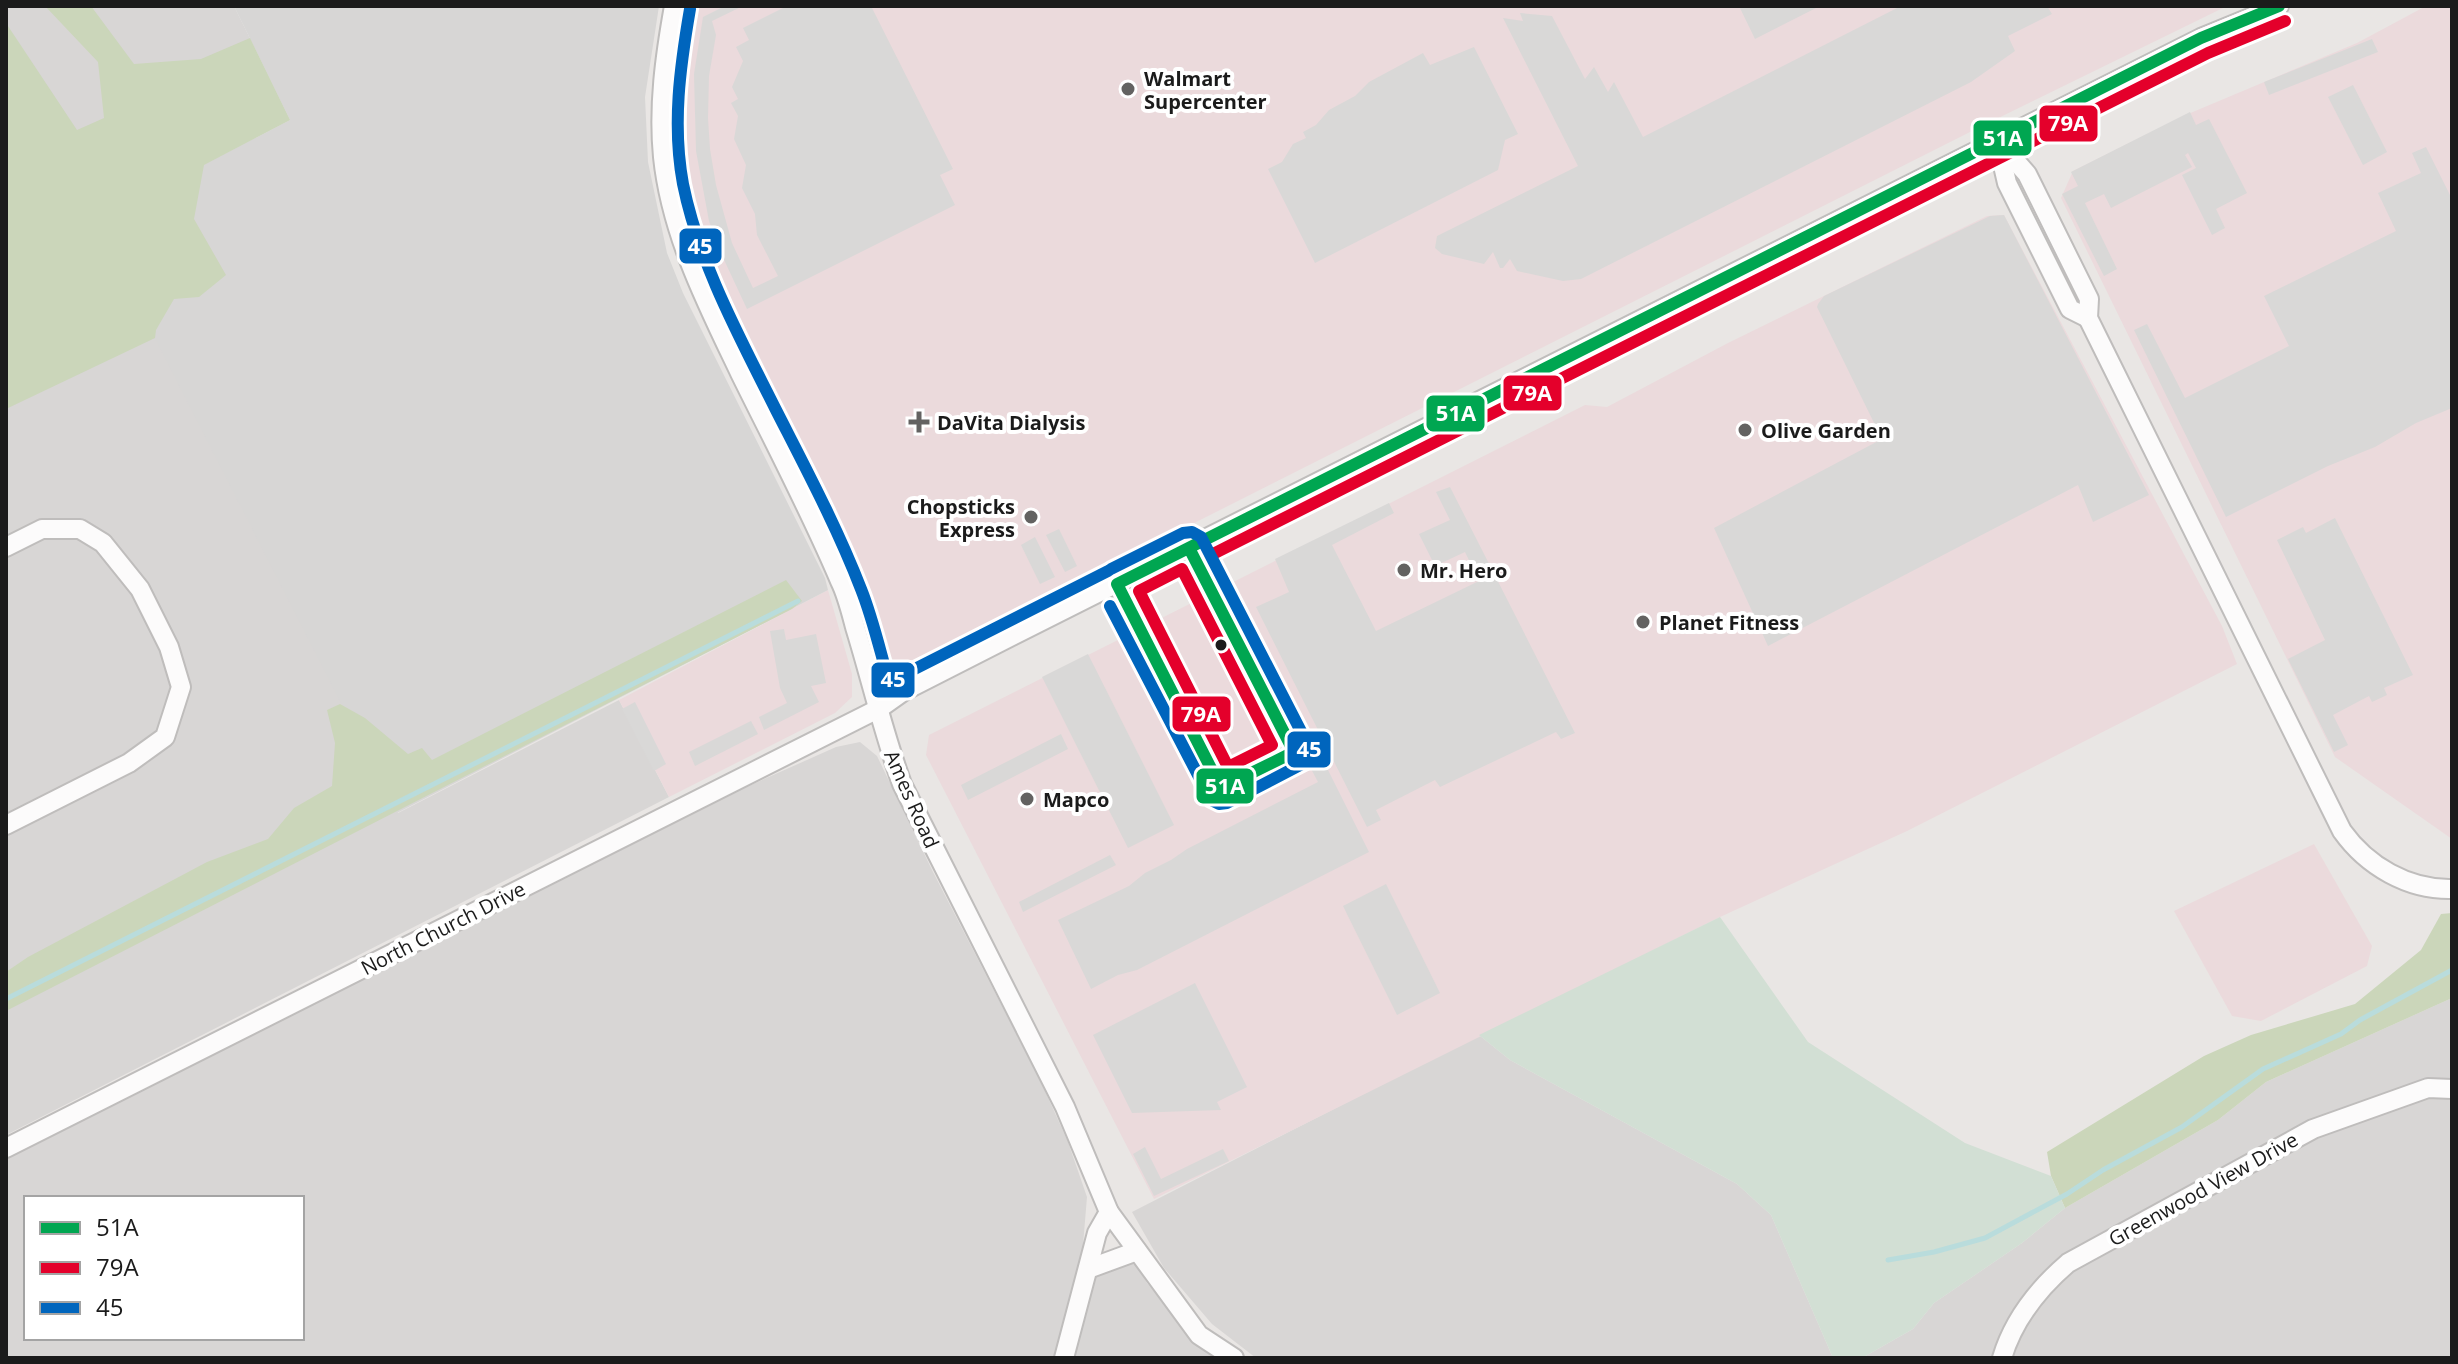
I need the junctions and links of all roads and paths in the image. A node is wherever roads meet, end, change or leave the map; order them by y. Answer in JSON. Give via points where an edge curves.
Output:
{"nodes":[{"id":1,"x":674,"y":6,"type":"edge"},
{"id":2,"x":2279,"y":6,"type":"edge"},
{"id":3,"x":1997,"y":140,"type":"junction"},
{"id":4,"x":6,"y":547,"type":"edge"},
{"id":5,"x":880,"y":708,"type":"junction"},
{"id":6,"x":6,"y":825,"type":"edge"},
{"id":7,"x":2452,"y":889,"type":"edge"},
{"id":8,"x":2452,"y":1089,"type":"edge"},
{"id":9,"x":6,"y":1148,"type":"edge"},
{"id":10,"x":1109,"y":1212,"type":"junction"},
{"id":11,"x":1137,"y":1251,"type":"junction"},
{"id":12,"x":1088,"y":1269,"type":"junction"},
{"id":13,"x":1064,"y":1358,"type":"edge"},
{"id":14,"x":1234,"y":1358,"type":"edge"},
{"id":15,"x":2002,"y":1358,"type":"edge"}],
"edges":[{"from":1,"to":5,"type":"street","name":"Ames Road","via":[[662,99],[663,157],[677,226],[726,345],[842,583]]},
{"from":2,"to":3,"type":"street","name":"North Church Drive","via":[[2201,38]]},
{"from":3,"to":5,"type":"street","name":"North Church Drive","via":[[1010,637]]},
{"from":3,"to":7,"type":"street","via":[[2027,174],[2089,299],[2088,318],[2342,831],[2355,849],[2394,876]]},
{"from":4,"to":6,"type":"street","via":[[42,529],[80,529],[103,543],[140,589],[169,647],[181,687],[165,737],[129,763]]},
{"from":5,"to":9,"type":"street","name":"North Church Drive"},
{"from":5,"to":10,"type":"street","name":"Ames Road","via":[[902,784],[1065,1107]]},
{"from":8,"to":15,"type":"street","name":"Greenwood View Drive","via":[[2428,1088],[2313,1129],[2068,1263],[2009,1334]]},
{"from":10,"to":11,"type":"street","name":"Ames Road"},
{"from":10,"to":12,"type":"street","via":[[1097,1233]]},
{"from":11,"to":12,"type":"street"},
{"from":11,"to":14,"type":"street","name":"Ames Road","via":[[1199,1335]]},
{"from":12,"to":13,"type":"street"}]}
